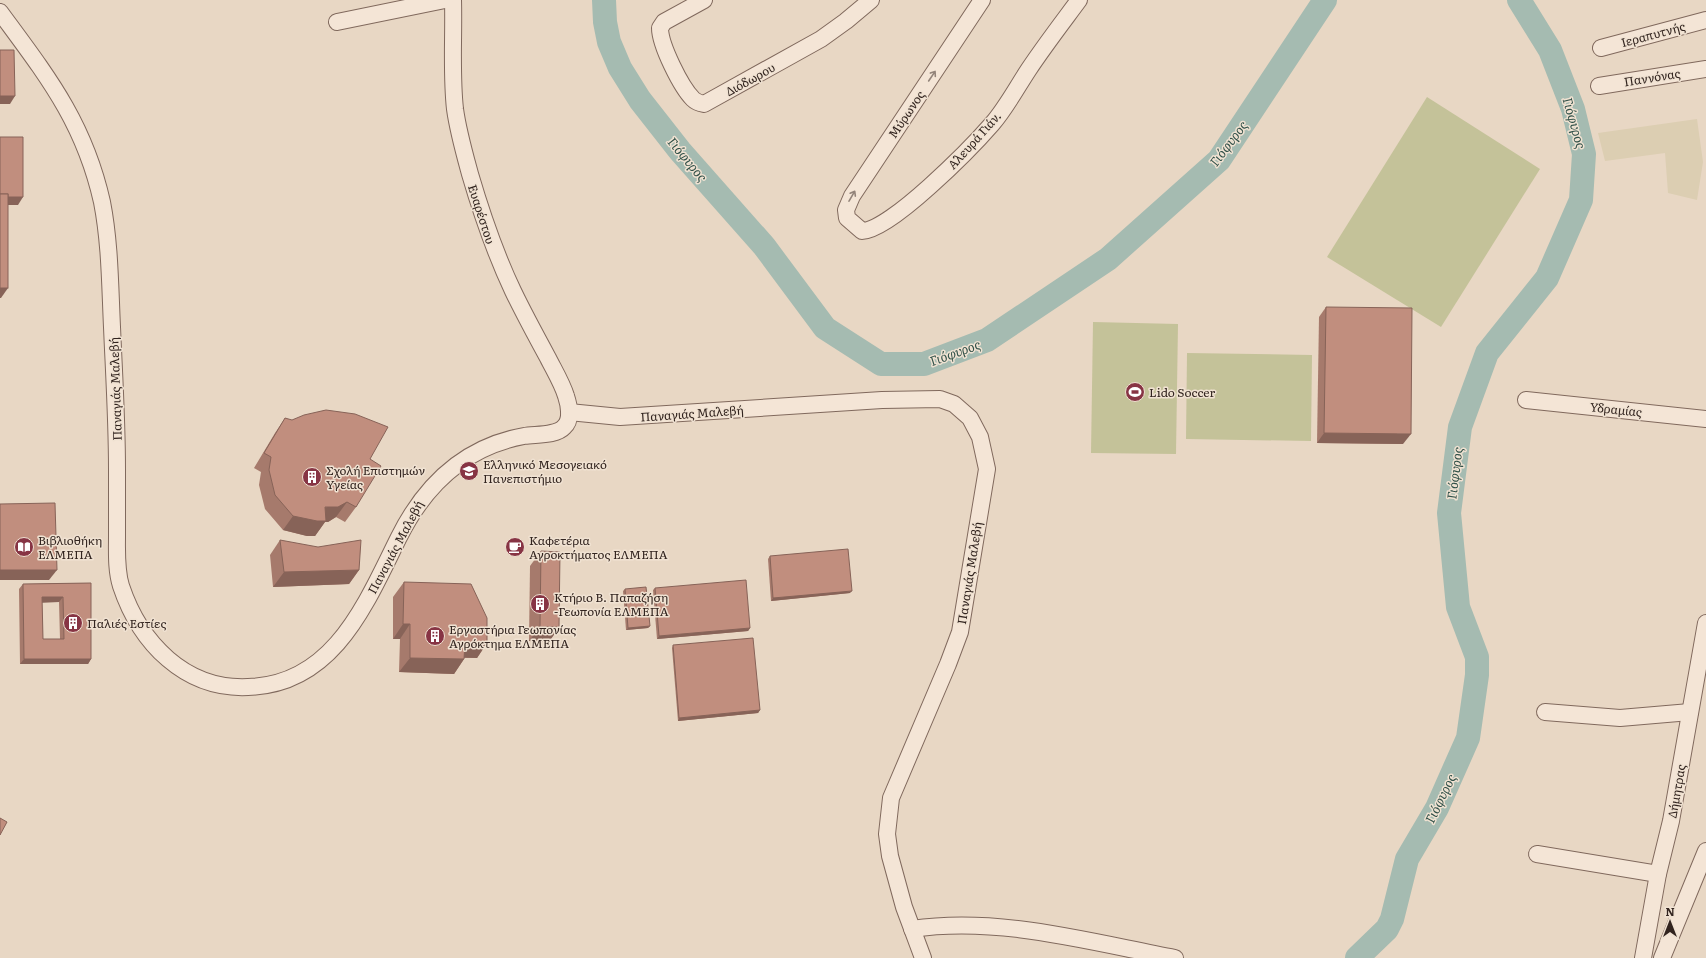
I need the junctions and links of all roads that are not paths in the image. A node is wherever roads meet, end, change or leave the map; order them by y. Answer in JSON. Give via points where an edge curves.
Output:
{"nodes":[{"id":1,"x":445,"y":0,"type":"edge"},
{"id":2,"x":453,"y":0,"type":"edge"},
{"id":3,"x":704,"y":0,"type":"edge"},
{"id":4,"x":871,"y":0,"type":"edge"},
{"id":5,"x":982,"y":0,"type":"edge"},
{"id":6,"x":1079,"y":0,"type":"edge"},
{"id":7,"x":0,"y":12,"type":"edge"},
{"id":8,"x":1706,"y":20,"type":"edge"},
{"id":9,"x":338,"y":22,"type":"dead end"},
{"id":10,"x":1601,"y":48,"type":"dead end"},
{"id":11,"x":1706,"y":69,"type":"edge"},
{"id":12,"x":1599,"y":86,"type":"dead end"},
{"id":13,"x":858,"y":229,"type":"joint"},
{"id":14,"x":1526,"y":400,"type":"dead end"},
{"id":15,"x":569,"y":412,"type":"junction"},
{"id":16,"x":1706,"y":419,"type":"edge"},
{"id":17,"x":1706,"y":623,"type":"edge"},
{"id":18,"x":1545,"y":712,"type":"dead end"},
{"id":19,"x":1690,"y":712,"type":"junction"},
{"id":20,"x":1706,"y":851,"type":"edge"},
{"id":21,"x":1537,"y":854,"type":"dead end"},
{"id":22,"x":1658,"y":874,"type":"junction"},
{"id":23,"x":912,"y":929,"type":"junction"},
{"id":24,"x":923,"y":958,"type":"edge"},
{"id":25,"x":1175,"y":958,"type":"edge"},
{"id":26,"x":1643,"y":958,"type":"edge"},
{"id":27,"x":1662,"y":958,"type":"edge"}],
"edges":[{"from":1,"to":9,"type":"street"},
{"from":2,"to":15,"type":"street","name":"Ευαρέστου","via":[[454,106],[459,134],[496,256],[561,383],[568,399]]},
{"from":3,"to":4,"type":"street","name":"Διόδωρου","via":[[664,22],[660,28],[665,50],[686,89],[695,101],[704,104],[820,40]]},
{"from":13,"to":5,"type":"street","name":"Μύρωνος","one_way":true,"via":[[846,215],[852,196]]},
{"from":6,"to":13,"type":"street","name":"Αλευρά Γιάν.","via":[[1036,57],[993,123],[935,181],[884,223],[866,231]]},
{"from":7,"to":15,"type":"street","name":"Παναγιάς Μαλεβή","via":[[63,100],[94,169],[105,220],[110,265],[119,577],[129,605],[148,637],[159,651],[179,668],[206,682],[239,688],[273,684],[306,671],[323,659],[344,637],[369,595],[406,522],[424,494],[438,480],[460,462],[496,444],[563,428]]},
{"from":8,"to":10,"type":"street","name":"Ιεραπυτνής"},
{"from":11,"to":12,"type":"street","name":"Παννόνας"},
{"from":14,"to":16,"type":"street","name":"Υδραμίας"},
{"from":15,"to":23,"type":"street","name":"Παναγιάς Μαλεβή","via":[[620,417],[882,400],[940,399],[954,404],[970,418],[980,437],[987,469],[960,632],[891,798],[887,834],[890,856]]},
{"from":17,"to":19,"type":"street","name":"Δήμητρας"},
{"from":18,"to":19,"type":"street","via":[[1620,718]]},
{"from":19,"to":22,"type":"street","name":"Δήμητρας","via":[[1671,821]]},
{"from":20,"to":27,"type":"street"},
{"from":21,"to":22,"type":"street"},
{"from":22,"to":26,"type":"street","name":"Δήμητρας"},
{"from":23,"to":24,"type":"street","name":"Παναγιάς Μαλεβή"},
{"from":23,"to":25,"type":"street","via":[[937,926],[993,927],[1059,936]]}]}
